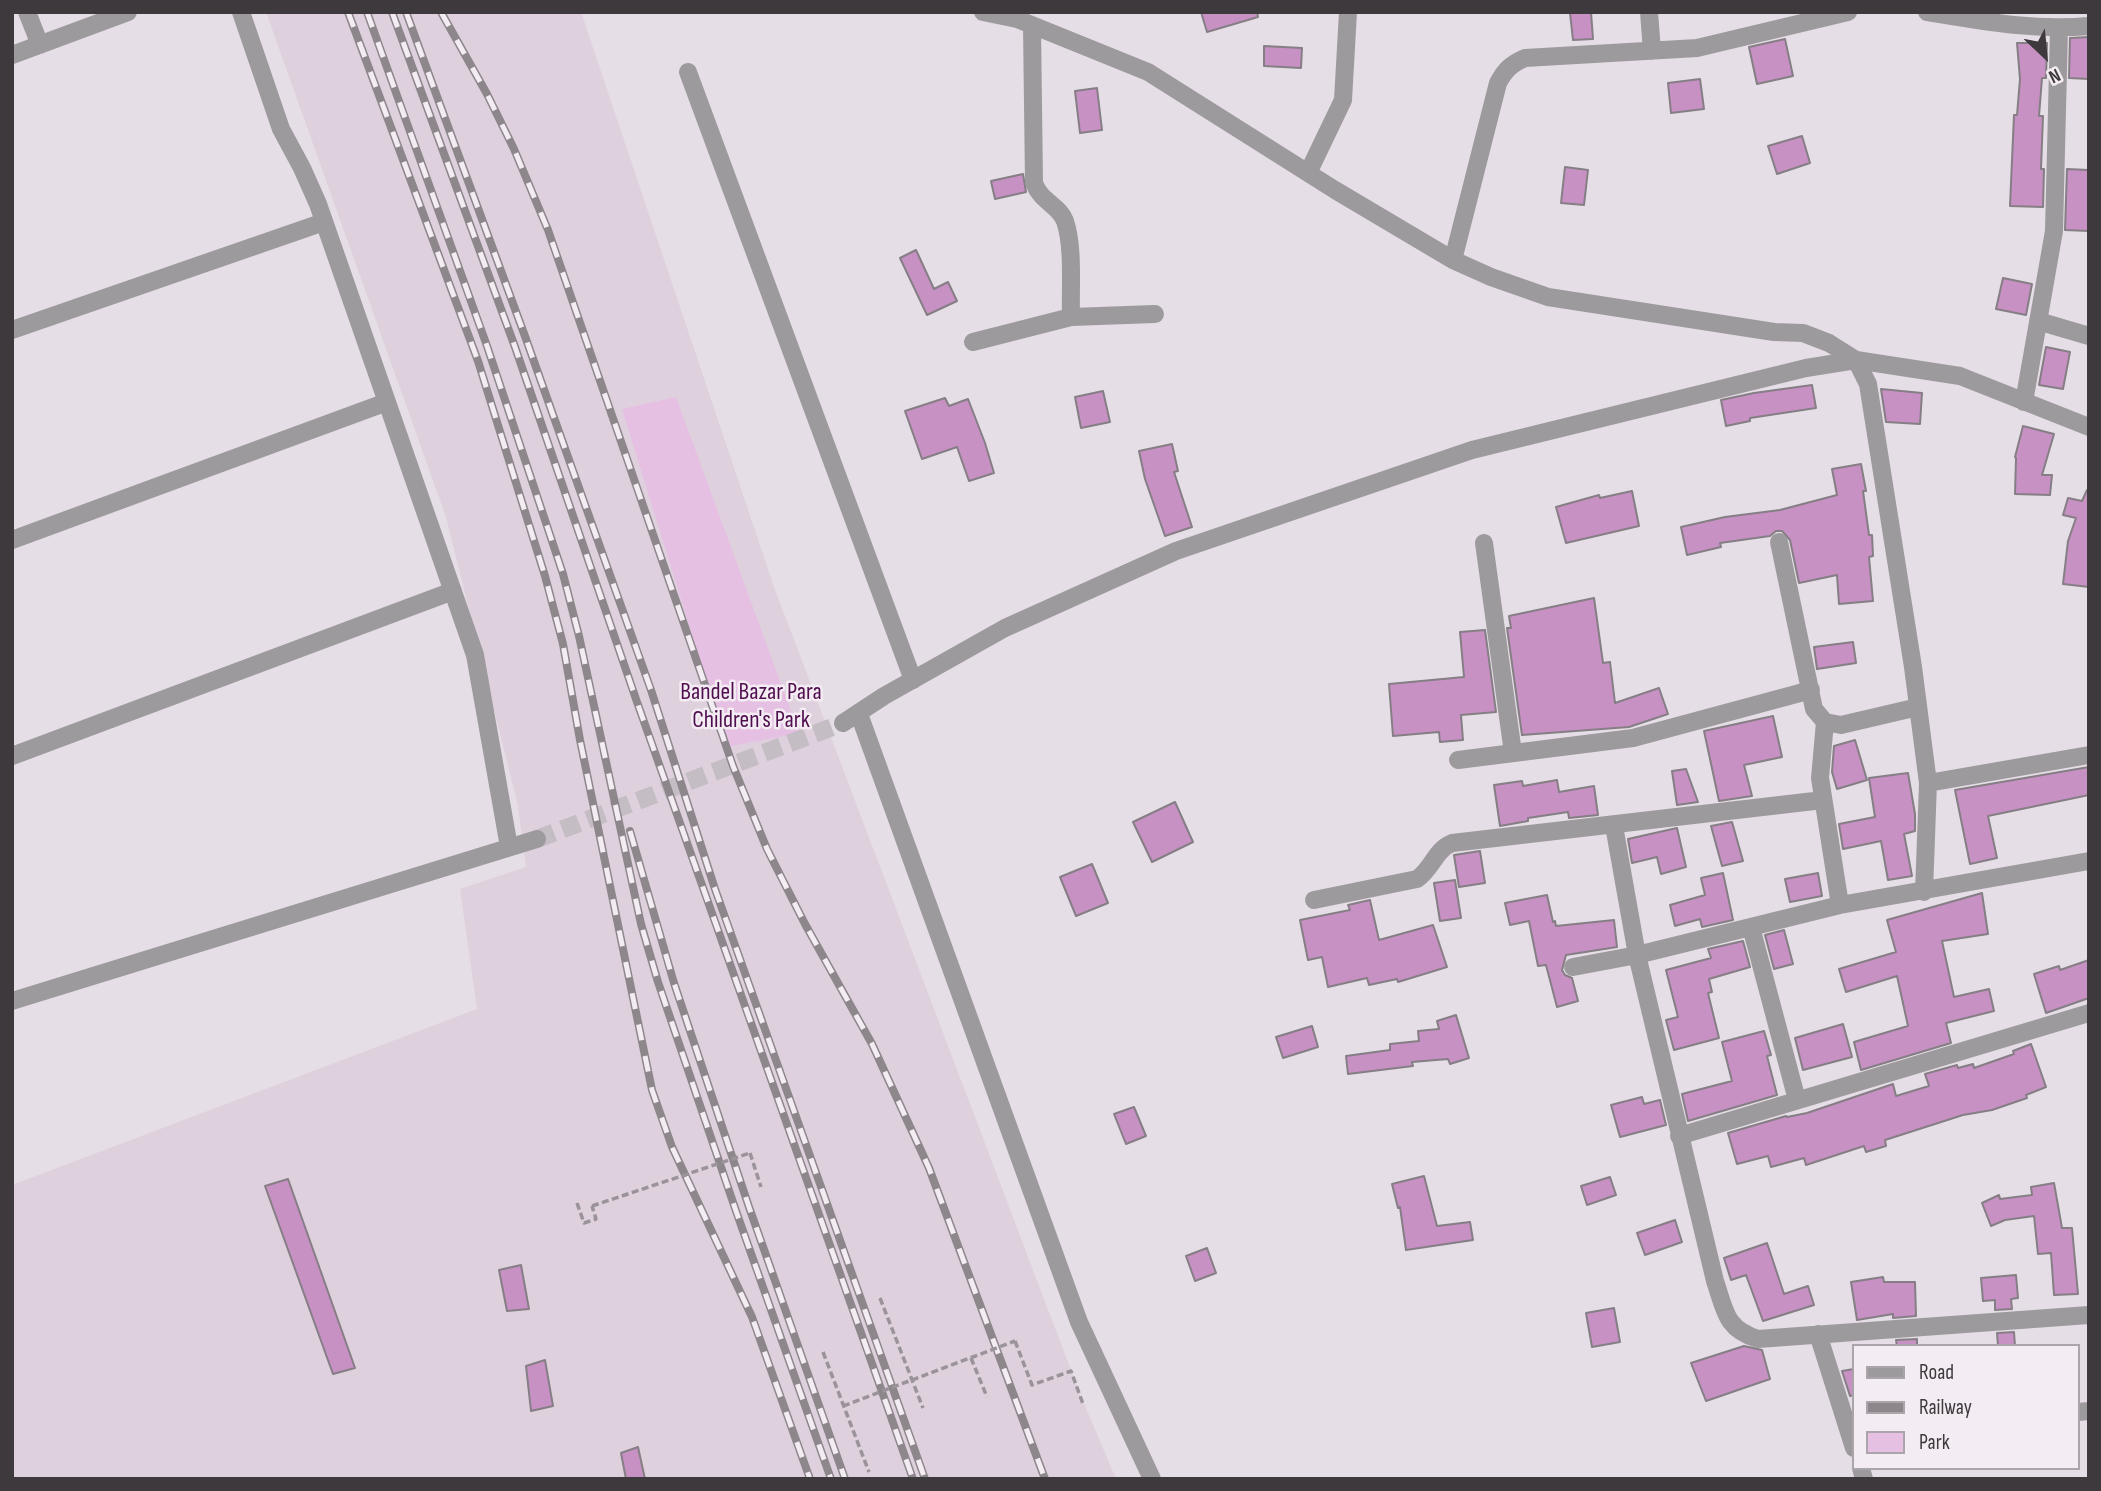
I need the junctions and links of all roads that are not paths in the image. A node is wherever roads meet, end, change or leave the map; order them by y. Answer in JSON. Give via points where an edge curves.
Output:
{"nodes":[{"id":1,"x":27,"y":12,"type":"edge"},
{"id":2,"x":128,"y":12,"type":"edge"},
{"id":3,"x":241,"y":12,"type":"edge"},
{"id":4,"x":983,"y":12,"type":"edge"},
{"id":5,"x":1348,"y":12,"type":"edge"},
{"id":6,"x":1648,"y":12,"type":"edge"},
{"id":7,"x":1848,"y":12,"type":"edge"},
{"id":8,"x":1927,"y":12,"type":"edge"},
{"id":9,"x":1024,"y":19,"type":"edge"},
{"id":10,"x":2023,"y":20,"type":"edge"},
{"id":11,"x":2089,"y":26,"type":"edge"},
{"id":12,"x":2059,"y":29,"type":"junction"},
{"id":13,"x":40,"y":45,"type":"junction"},
{"id":14,"x":1652,"y":51,"type":"junction"},
{"id":15,"x":12,"y":55,"type":"edge"},
{"id":16,"x":688,"y":72,"type":"dead end"},
{"id":17,"x":1308,"y":173,"type":"junction"},
{"id":18,"x":324,"y":222,"type":"junction"},
{"id":19,"x":1453,"y":260,"type":"junction"},
{"id":20,"x":1155,"y":314,"type":"dead end"},
{"id":21,"x":1072,"y":317,"type":"junction"},
{"id":22,"x":2038,"y":321,"type":"junction"},
{"id":23,"x":12,"y":330,"type":"edge"},
{"id":24,"x":2089,"y":336,"type":"edge"},
{"id":25,"x":974,"y":341,"type":"dead end"},
{"id":26,"x":1856,"y":360,"type":"junction"},
{"id":27,"x":2024,"y":401,"type":"junction"},
{"id":28,"x":387,"y":402,"type":"junction"},
{"id":29,"x":2089,"y":427,"type":"edge"},
{"id":30,"x":12,"y":540,"type":"edge"},
{"id":31,"x":1779,"y":542,"type":"dead end"},
{"id":32,"x":1484,"y":543,"type":"dead end"},
{"id":33,"x":453,"y":591,"type":"junction"},
{"id":34,"x":913,"y":680,"type":"junction"},
{"id":35,"x":1811,"y":690,"type":"junction"},
{"id":36,"x":1918,"y":707,"type":"junction"},
{"id":37,"x":1825,"y":722,"type":"junction"},
{"id":38,"x":1513,"y":753,"type":"junction"},
{"id":39,"x":2089,"y":755,"type":"edge"},
{"id":40,"x":12,"y":756,"type":"edge"},
{"id":41,"x":1458,"y":760,"type":"dead end"},
{"id":42,"x":1928,"y":783,"type":"junction"},
{"id":43,"x":1823,"y":800,"type":"junction"},
{"id":44,"x":1614,"y":826,"type":"junction"},
{"id":45,"x":537,"y":839,"type":"tunnel mouth"},
{"id":46,"x":509,"y":847,"type":"junction"},
{"id":47,"x":2089,"y":862,"type":"edge"},
{"id":48,"x":1924,"y":892,"type":"junction"},
{"id":49,"x":1314,"y":900,"type":"dead end"},
{"id":50,"x":1840,"y":905,"type":"junction"},
{"id":51,"x":1751,"y":927,"type":"junction"},
{"id":52,"x":1637,"y":955,"type":"junction"},
{"id":53,"x":1573,"y":967,"type":"dead end"},
{"id":54,"x":12,"y":1001,"type":"edge"},
{"id":55,"x":2089,"y":1013,"type":"edge"},
{"id":56,"x":1797,"y":1100,"type":"junction"},
{"id":57,"x":1679,"y":1136,"type":"junction"},
{"id":58,"x":2089,"y":1315,"type":"edge"},
{"id":59,"x":1818,"y":1334,"type":"junction"},
{"id":60,"x":1853,"y":1443,"type":"edge"},
{"id":61,"x":1152,"y":1479,"type":"edge"}],
"edges":[{"from":1,"to":13,"type":"street"},
{"from":2,"to":13,"type":"street"},
{"from":3,"to":18,"type":"street","via":[[281,129]]},
{"from":4,"to":9,"type":"street"},
{"from":5,"to":17,"type":"street","via":[[1343,100]]},
{"from":6,"to":14,"type":"street"},
{"from":7,"to":14,"type":"street","via":[[1697,47]]},
{"from":8,"to":10,"type":"street"},
{"from":9,"to":17,"type":"street","via":[[1148,72]]},
{"from":9,"to":21,"type":"street","via":[[1034,183],[1038,194],[1065,221]]},
{"from":10,"to":12,"type":"street"},
{"from":11,"to":12,"type":"street"},
{"from":12,"to":22,"type":"street","via":[[2054,231]]},
{"from":13,"to":15,"type":"street"},
{"from":14,"to":19,"type":"street","via":[[1525,58],[1505,71],[1498,83]]},
{"from":16,"to":34,"type":"street"},
{"from":17,"to":19,"type":"street"},
{"from":18,"to":23,"type":"street"},
{"from":18,"to":28,"type":"street"},
{"from":19,"to":26,"type":"street","via":[[1548,298],[1803,333]]},
{"from":20,"to":21,"type":"street"},
{"from":21,"to":25,"type":"street"},
{"from":22,"to":24,"type":"street"},
{"from":22,"to":27,"type":"street"},
{"from":26,"to":27,"type":"street","via":[[1959,376]]},
{"from":26,"to":34,"type":"street","via":[[1793,371],[1459,454],[1176,551],[1005,628]]},
{"from":26,"to":36,"type":"street","via":[[1868,384]]},
{"from":27,"to":29,"type":"street"},
{"from":28,"to":30,"type":"street"},
{"from":28,"to":33,"type":"street"},
{"from":31,"to":35,"type":"street"},
{"from":32,"to":38,"type":"street"},
{"from":33,"to":40,"type":"street"},
{"from":33,"to":46,"type":"street","via":[[475,655]]},
{"from":34,"to":61,"type":"street","via":[[851,719],[1079,1322]]},
{"from":35,"to":37,"type":"street","via":[[1814,709]]},
{"from":35,"to":38,"type":"street","via":[[1633,738]]},
{"from":36,"to":37,"type":"street","via":[[1841,725]]},
{"from":36,"to":42,"type":"street"},
{"from":37,"to":43,"type":"street","via":[[1820,778]]},
{"from":38,"to":41,"type":"street"},
{"from":39,"to":42,"type":"street"},
{"from":42,"to":48,"type":"street"},
{"from":43,"to":44,"type":"street"},
{"from":43,"to":50,"type":"street"},
{"from":44,"to":49,"type":"street","via":[[1452,843],[1442,847],[1417,879]]},
{"from":44,"to":52,"type":"street"},
{"from":45,"to":46,"type":"street"},
{"from":46,"to":54,"type":"street"},
{"from":47,"to":48,"type":"street"},
{"from":48,"to":50,"type":"street"},
{"from":50,"to":51,"type":"street"},
{"from":51,"to":52,"type":"street"},
{"from":51,"to":56,"type":"street"},
{"from":52,"to":53,"type":"street"},
{"from":52,"to":57,"type":"street"},
{"from":55,"to":56,"type":"street"},
{"from":56,"to":57,"type":"street"},
{"from":57,"to":59,"type":"street","via":[[1728,1321],[1742,1334],[1758,1339]]},
{"from":58,"to":59,"type":"street"},
{"from":59,"to":60,"type":"street"}]}
